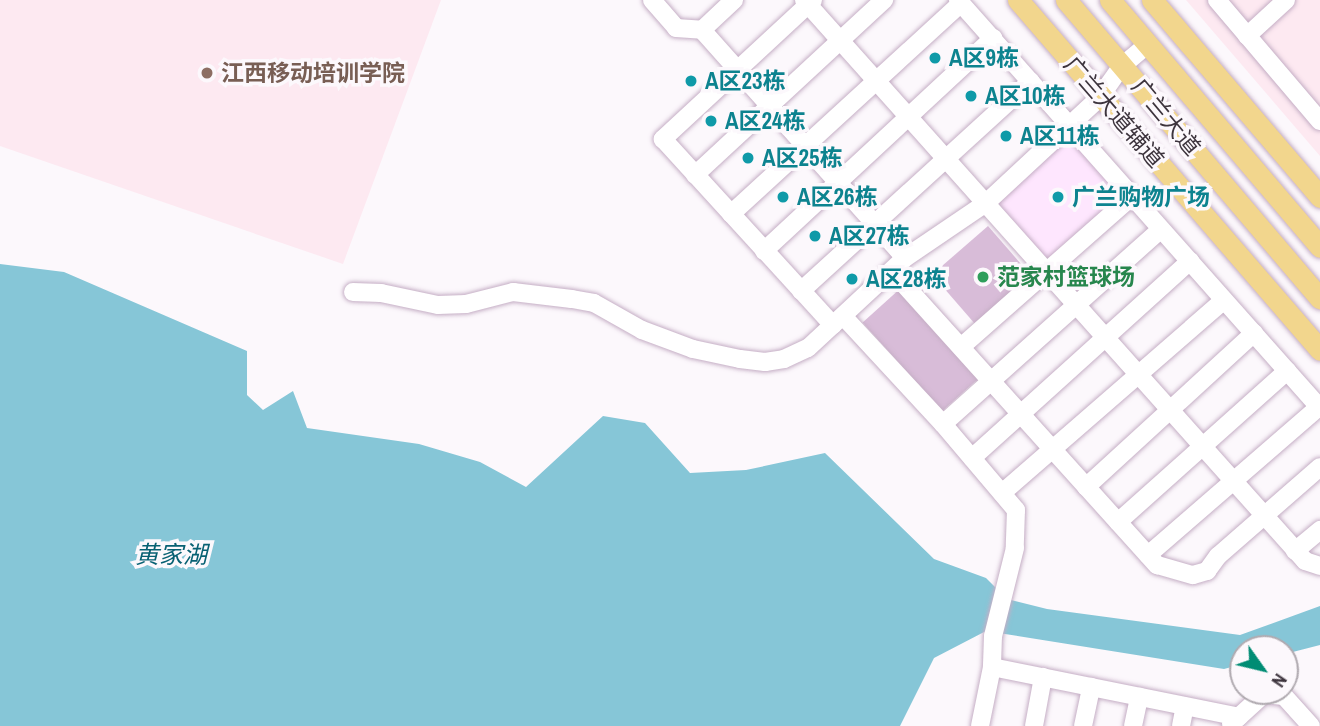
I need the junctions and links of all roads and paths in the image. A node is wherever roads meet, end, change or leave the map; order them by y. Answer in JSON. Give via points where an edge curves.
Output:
{"nodes":[{"id":1,"x":652,"y":0,"type":"edge"},
{"id":2,"x":734,"y":0,"type":"edge"},
{"id":3,"x":884,"y":0,"type":"edge"},
{"id":4,"x":1018,"y":0,"type":"edge"},
{"id":5,"x":1066,"y":0,"type":"edge"},
{"id":6,"x":1110,"y":0,"type":"edge"},
{"id":7,"x":1152,"y":0,"type":"edge"},
{"id":8,"x":1217,"y":0,"type":"edge"},
{"id":9,"x":1286,"y":0,"type":"edge"},
{"id":10,"x":960,"y":1,"type":"edge"},
{"id":11,"x":808,"y":2,"type":"edge"},
{"id":12,"x":702,"y":30,"type":"junction"},
{"id":13,"x":1247,"y":36,"type":"junction"},
{"id":14,"x":993,"y":38,"type":"junction"},
{"id":15,"x":840,"y":41,"type":"junction"},
{"id":16,"x":1148,"y":44,"type":"junction"},
{"id":17,"x":1122,"y":65,"type":"junction"},
{"id":18,"x":737,"y":70,"type":"junction"},
{"id":19,"x":876,"y":81,"type":"junction"},
{"id":20,"x":1031,"y":81,"type":"junction"},
{"id":21,"x":1100,"y":97,"type":"junction"},
{"id":22,"x":769,"y":106,"type":"junction"},
{"id":23,"x":908,"y":117,"type":"junction"},
{"id":24,"x":1320,"y":121,"type":"edge"},
{"id":25,"x":1070,"y":125,"type":"junction"},
{"id":26,"x":805,"y":146,"type":"junction"},
{"id":27,"x":946,"y":159,"type":"junction"},
{"id":28,"x":695,"y":175,"type":"junction"},
{"id":29,"x":838,"y":183,"type":"junction"},
{"id":30,"x":1132,"y":196,"type":"junction"},
{"id":31,"x":1320,"y":197,"type":"edge"},
{"id":32,"x":986,"y":203,"type":"junction"},
{"id":33,"x":731,"y":214,"type":"junction"},
{"id":34,"x":875,"y":224,"type":"junction"},
{"id":35,"x":1161,"y":229,"type":"junction"},
{"id":36,"x":1320,"y":247,"type":"edge"},
{"id":37,"x":764,"y":251,"type":"junction"},
{"id":38,"x":1190,"y":261,"type":"junction"},
{"id":39,"x":899,"y":265,"type":"junction"},
{"id":40,"x":1046,"y":272,"type":"junction"},
{"id":41,"x":801,"y":291,"type":"junction"},
{"id":42,"x":353,"y":292,"type":"dead end"},
{"id":43,"x":1320,"y":298,"type":"edge"},
{"id":44,"x":1224,"y":300,"type":"junction"},
{"id":45,"x":1076,"y":304,"type":"junction"},
{"id":46,"x":838,"y":321,"type":"junction"},
{"id":47,"x":1254,"y":333,"type":"junction"},
{"id":48,"x":1106,"y":338,"type":"junction"},
{"id":49,"x":961,"y":347,"type":"junction"},
{"id":50,"x":1320,"y":350,"type":"edge"},
{"id":51,"x":1287,"y":371,"type":"junction"},
{"id":52,"x":1138,"y":375,"type":"junction"},
{"id":53,"x":990,"y":380,"type":"junction"},
{"id":54,"x":1320,"y":408,"type":"edge"},
{"id":55,"x":1170,"y":411,"type":"junction"},
{"id":56,"x":1021,"y":414,"type":"junction"},
{"id":57,"x":943,"y":424,"type":"junction"},
{"id":58,"x":1202,"y":446,"type":"junction"},
{"id":59,"x":1053,"y":450,"type":"junction"},
{"id":60,"x":972,"y":458,"type":"junction"},
{"id":61,"x":1320,"y":467,"type":"edge"},
{"id":62,"x":1234,"y":482,"type":"junction"},
{"id":63,"x":1086,"y":487,"type":"junction"},
{"id":64,"x":1002,"y":493,"type":"junction"},
{"id":65,"x":1264,"y":516,"type":"junction"},
{"id":66,"x":1118,"y":522,"type":"junction"},
{"id":67,"x":1320,"y":530,"type":"edge"},
{"id":68,"x":1295,"y":551,"type":"junction"},
{"id":69,"x":1148,"y":555,"type":"junction"},
{"id":70,"x":1320,"y":566,"type":"edge"},
{"id":71,"x":992,"y":667,"type":"junction"},
{"id":72,"x":1043,"y":677,"type":"junction"},
{"id":73,"x":1091,"y":687,"type":"junction"},
{"id":74,"x":1139,"y":696,"type":"junction"},
{"id":75,"x":1185,"y":706,"type":"junction"},
{"id":76,"x":1234,"y":721,"type":"edge"},
{"id":77,"x":980,"y":726,"type":"edge"},
{"id":78,"x":1034,"y":726,"type":"edge"},
{"id":79,"x":1083,"y":726,"type":"edge"},
{"id":80,"x":1133,"y":726,"type":"edge"},
{"id":81,"x":1181,"y":726,"type":"edge"},
{"id":82,"x":1311,"y":726,"type":"edge"}],
"edges":[{"from":1,"to":12,"type":"street","via":[[676,28]]},
{"from":2,"to":12,"type":"street"},
{"from":3,"to":15,"type":"street"},
{"from":4,"to":21,"type":"main road","name":"广兰大道辅道"},
{"from":5,"to":17,"type":"main road","name":"广兰大道"},
{"from":6,"to":16,"type":"main road","name":"广兰大道"},
{"from":7,"to":31,"type":"main road"},
{"from":8,"to":13,"type":"street"},
{"from":9,"to":13,"type":"street"},
{"from":10,"to":14,"type":"street"},
{"from":10,"to":19,"type":"street"},
{"from":11,"to":15,"type":"street"},
{"from":11,"to":18,"type":"street"},
{"from":12,"to":18,"type":"street"},
{"from":13,"to":24,"type":"street"},
{"from":14,"to":20,"type":"street"},
{"from":14,"to":23,"type":"street"},
{"from":15,"to":19,"type":"street"},
{"from":15,"to":22,"type":"street"},
{"from":16,"to":17,"type":"street"},
{"from":16,"to":36,"type":"main road","name":"广兰大道"},
{"from":17,"to":21,"type":"street"},
{"from":17,"to":43,"type":"main road","name":"广兰大道"},
{"from":18,"to":22,"type":"street"},
{"from":18,"to":28,"type":"street","via":[[663,139]]},
{"from":19,"to":23,"type":"street"},
{"from":19,"to":26,"type":"street"},
{"from":20,"to":25,"type":"street"},
{"from":20,"to":27,"type":"street"},
{"from":21,"to":25,"type":"street"},
{"from":21,"to":50,"type":"main road","name":"广兰大道辅道"},
{"from":22,"to":26,"type":"street"},
{"from":22,"to":28,"type":"street"},
{"from":23,"to":27,"type":"street"},
{"from":23,"to":29,"type":"street"},
{"from":25,"to":30,"type":"street"},
{"from":25,"to":32,"type":"street"},
{"from":26,"to":29,"type":"street"},
{"from":26,"to":33,"type":"street"},
{"from":27,"to":32,"type":"street"},
{"from":27,"to":34,"type":"street"},
{"from":28,"to":33,"type":"street"},
{"from":29,"to":34,"type":"street"},
{"from":29,"to":37,"type":"street"},
{"from":30,"to":35,"type":"street"},
{"from":30,"to":40,"type":"street"},
{"from":32,"to":39,"type":"street"},
{"from":32,"to":40,"type":"street"},
{"from":33,"to":37,"type":"street"},
{"from":34,"to":39,"type":"street"},
{"from":34,"to":41,"type":"street"},
{"from":35,"to":38,"type":"street"},
{"from":35,"to":45,"type":"street"},
{"from":37,"to":41,"type":"street"},
{"from":38,"to":44,"type":"street"},
{"from":38,"to":48,"type":"street"},
{"from":39,"to":46,"type":"street"},
{"from":39,"to":49,"type":"street"},
{"from":40,"to":45,"type":"street"},
{"from":40,"to":49,"type":"street"},
{"from":41,"to":46,"type":"street"},
{"from":42,"to":46,"type":"street","via":[[438,305],[466,304],[513,292],[572,299],[594,303],[666,340],[765,362],[808,348]]},
{"from":44,"to":47,"type":"street"},
{"from":44,"to":52,"type":"street"},
{"from":45,"to":48,"type":"street"},
{"from":45,"to":53,"type":"street"},
{"from":46,"to":57,"type":"street"},
{"from":47,"to":51,"type":"street"},
{"from":47,"to":55,"type":"street"},
{"from":48,"to":52,"type":"street"},
{"from":48,"to":56,"type":"street"},
{"from":49,"to":53,"type":"street"},
{"from":51,"to":54,"type":"street"},
{"from":51,"to":58,"type":"street"},
{"from":52,"to":55,"type":"street"},
{"from":52,"to":59,"type":"street"},
{"from":53,"to":56,"type":"street"},
{"from":53,"to":57,"type":"street"},
{"from":54,"to":62,"type":"street"},
{"from":55,"to":58,"type":"street"},
{"from":55,"to":63,"type":"street"},
{"from":56,"to":59,"type":"street"},
{"from":56,"to":60,"type":"street"},
{"from":57,"to":60,"type":"street"},
{"from":58,"to":62,"type":"street"},
{"from":58,"to":66,"type":"street"},
{"from":59,"to":63,"type":"street"},
{"from":59,"to":64,"type":"street"},
{"from":60,"to":64,"type":"street"},
{"from":61,"to":65,"type":"street"},
{"from":62,"to":65,"type":"street"},
{"from":62,"to":69,"type":"street"},
{"from":63,"to":66,"type":"street"},
{"from":64,"to":71,"type":"street","via":[[1016,510],[1015,548],[993,636]]},
{"from":65,"to":68,"type":"street"},
{"from":65,"to":69,"type":"street","via":[[1218,555],[1207,571],[1194,575],[1157,565]]},
{"from":66,"to":69,"type":"street"},
{"from":67,"to":68,"type":"street"},
{"from":68,"to":70,"type":"street"},
{"from":71,"to":72,"type":"street"},
{"from":71,"to":77,"type":"street"},
{"from":72,"to":73,"type":"street"},
{"from":72,"to":78,"type":"street"},
{"from":73,"to":74,"type":"street"},
{"from":73,"to":79,"type":"street"},
{"from":74,"to":75,"type":"street"},
{"from":74,"to":80,"type":"street"},
{"from":75,"to":76,"type":"street"},
{"from":75,"to":81,"type":"street"},
{"from":76,"to":82,"type":"street","via":[[1265,694],[1284,696]]}]}
